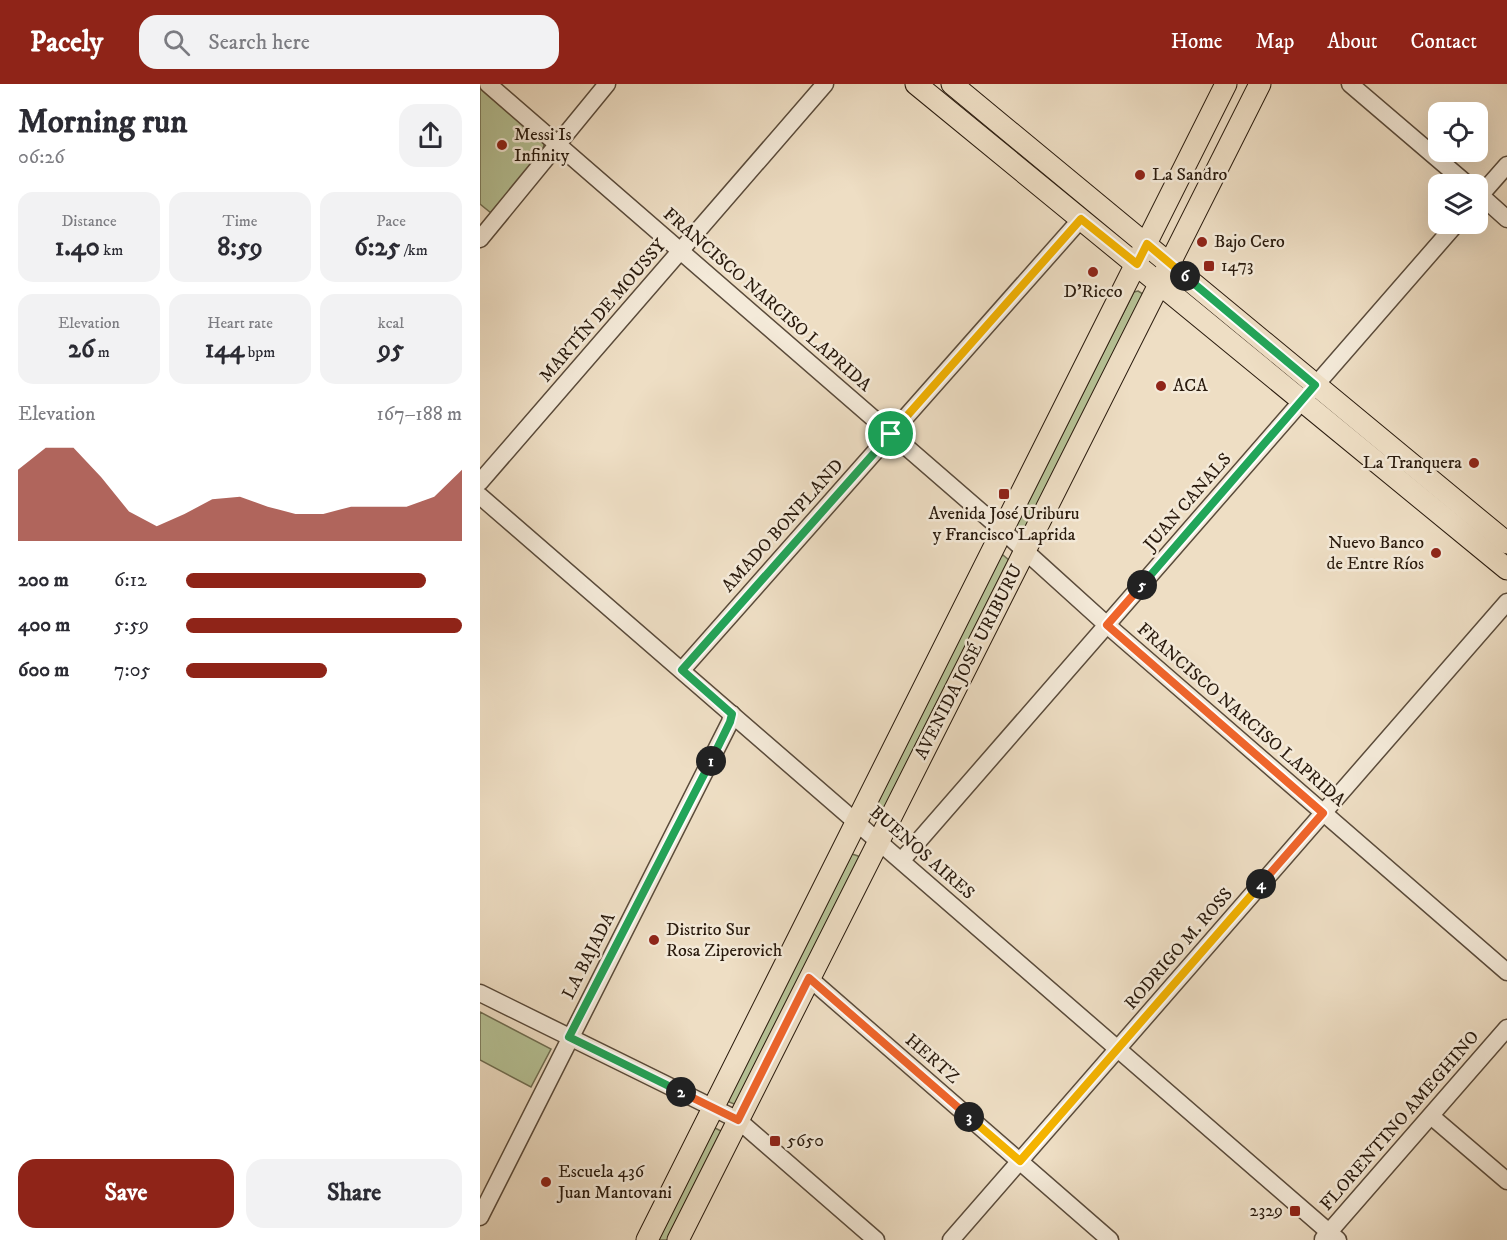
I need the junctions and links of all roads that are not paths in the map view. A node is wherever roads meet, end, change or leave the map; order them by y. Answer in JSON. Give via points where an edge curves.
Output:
{"nodes":[{"id":1,"x":488,"y":84,"type":"edge"},
{"id":2,"x":607,"y":84,"type":"edge"},
{"id":3,"x":825,"y":84,"type":"edge"},
{"id":4,"x":952,"y":84,"type":"edge"},
{"id":5,"x":1226,"y":84,"type":"edge"},
{"id":6,"x":1260,"y":84,"type":"edge"},
{"id":7,"x":1350,"y":84,"type":"edge"},
{"id":8,"x":928,"y":88,"type":"edge"},
{"id":9,"x":558,"y":144,"type":"junction"},
{"id":10,"x":1507,"y":165,"type":"edge"},
{"id":11,"x":1454,"y":174,"type":"edge"},
{"id":12,"x":1488,"y":182,"type":"edge"},
{"id":13,"x":1488,"y":203,"type":"edge"},
{"id":14,"x":1081,"y":219,"type":"junction"},
{"id":15,"x":1507,"y":219,"type":"edge"},
{"id":16,"x":1447,"y":234,"type":"edge"},
{"id":17,"x":480,"y":239,"type":"edge"},
{"id":18,"x":1147,"y":244,"type":"junction"},
{"id":19,"x":680,"y":251,"type":"junction"},
{"id":20,"x":1137,"y":264,"type":"junction"},
{"id":21,"x":1170,"y":264,"type":"junction"},
{"id":22,"x":1160,"y":284,"type":"junction"},
{"id":23,"x":1309,"y":392,"type":"junction"},
{"id":24,"x":891,"y":434,"type":"junction"},
{"id":25,"x":480,"y":482,"type":"edge"},
{"id":26,"x":480,"y":496,"type":"edge"},
{"id":27,"x":1002,"y":530,"type":"junction"},
{"id":28,"x":1507,"y":543,"type":"edge"},
{"id":29,"x":1025,"y":551,"type":"junction"},
{"id":30,"x":1507,"y":569,"type":"edge"},
{"id":31,"x":1507,"y":602,"type":"edge"},
{"id":32,"x":1107,"y":625,"type":"junction"},
{"id":33,"x":682,"y":670,"type":"junction"},
{"id":34,"x":732,"y":714,"type":"junction"},
{"id":35,"x":1323,"y":813,"type":"junction"},
{"id":36,"x":856,"y":821,"type":"junction"},
{"id":37,"x":879,"y":840,"type":"junction"},
{"id":38,"x":902,"y":860,"type":"junction"},
{"id":39,"x":1507,"y":972,"type":"edge"},
{"id":40,"x":809,"y":978,"type":"junction"},
{"id":41,"x":480,"y":993,"type":"edge"},
{"id":42,"x":1507,"y":1028,"type":"edge"},
{"id":43,"x":569,"y":1037,"type":"junction"},
{"id":44,"x":1118,"y":1048,"type":"junction"},
{"id":45,"x":713,"y":1108,"type":"junction"},
{"id":46,"x":1431,"y":1116,"type":"junction"},
{"id":47,"x":738,"y":1120,"type":"junction"},
{"id":48,"x":1020,"y":1161,"type":"junction"},
{"id":49,"x":1507,"y":1181,"type":"edge"},
{"id":50,"x":480,"y":1217,"type":"edge"},
{"id":51,"x":1330,"y":1238,"type":"edge"},
{"id":52,"x":646,"y":1240,"type":"edge"},
{"id":53,"x":678,"y":1240,"type":"edge"},
{"id":54,"x":876,"y":1240,"type":"edge"},
{"id":55,"x":951,"y":1240,"type":"edge"},
{"id":56,"x":1110,"y":1240,"type":"edge"}],
"edges":[{"from":1,"to":9,"type":"street","name":"FRANCISCO NARCISO LAPRIDA"},
{"from":2,"to":9,"type":"street"},
{"from":3,"to":19,"type":"street","name":"MARTÍN DE MOUSSY"},
{"from":4,"to":18,"type":"main road"},
{"from":5,"to":18,"type":"main road","name":"AVENIDA JOSÉ URIBURU"},
{"from":6,"to":21,"type":"main road","name":"AVENIDA JOSÉ URIBURU"},
{"from":7,"to":11,"type":"street"},
{"from":8,"to":14,"type":"main road"},
{"from":9,"to":17,"type":"street"},
{"from":9,"to":19,"type":"street","name":"FRANCISCO NARCISO LAPRIDA"},
{"from":10,"to":12,"type":"street"},
{"from":13,"to":15,"type":"street"},
{"from":14,"to":20,"type":"main road"},
{"from":14,"to":24,"type":"street","name":"AMADO BONPLAND"},
{"from":16,"to":23,"type":"street","name":"JUAN CANALS"},
{"from":18,"to":20,"type":"main road","name":"AVENIDA JOSÉ URIBURU"},
{"from":18,"to":21,"type":"main road"},
{"from":19,"to":24,"type":"street","name":"FRANCISCO NARCISO LAPRIDA"},
{"from":19,"to":25,"type":"street","name":"MARTÍN DE MOUSSY"},
{"from":20,"to":22,"type":"main road"},
{"from":20,"to":27,"type":"main road","name":"AVENIDA JOSÉ URIBURU"},
{"from":21,"to":22,"type":"main road","name":"AVENIDA JOSÉ URIBURU"},
{"from":21,"to":23,"type":"main road"},
{"from":22,"to":23,"type":"main road"},
{"from":22,"to":29,"type":"main road","name":"AVENIDA JOSÉ URIBURU"},
{"from":23,"to":28,"type":"main road"},
{"from":23,"to":30,"type":"main road"},
{"from":23,"to":32,"type":"street","name":"JUAN CANALS"},
{"from":24,"to":27,"type":"street","name":"FRANCISCO NARCISO LAPRIDA"},
{"from":24,"to":33,"type":"street","name":"AMADO BONPLAND"},
{"from":26,"to":33,"type":"street","name":"BUENOS AIRES"},
{"from":27,"to":29,"type":"street","name":"FRANCISCO NARCISO LAPRIDA"},
{"from":27,"to":36,"type":"main road","name":"AVENIDA JOSÉ URIBURU"},
{"from":29,"to":32,"type":"street","name":"FRANCISCO NARCISO LAPRIDA"},
{"from":29,"to":37,"type":"main road","name":"AVENIDA JOSÉ URIBURU"},
{"from":31,"to":35,"type":"street","name":"RODRIGO M. ROSS"},
{"from":32,"to":35,"type":"street","name":"FRANCISCO NARCISO LAPRIDA"},
{"from":32,"to":38,"type":"street","name":"JUAN CANALS"},
{"from":33,"to":34,"type":"street","name":"BUENOS AIRES"},
{"from":34,"to":36,"type":"street","name":"BUENOS AIRES"},
{"from":34,"to":43,"type":"street","name":"LA BAJADA"},
{"from":35,"to":39,"type":"street","name":"FRANCISCO NARCISO LAPRIDA"},
{"from":35,"to":44,"type":"street","name":"RODRIGO M. ROSS"},
{"from":36,"to":37,"type":"street","name":"BUENOS AIRES"},
{"from":36,"to":45,"type":"main road","name":"AVENIDA JOSÉ URIBURU"},
{"from":37,"to":38,"type":"street","name":"BUENOS AIRES"},
{"from":37,"to":40,"type":"main road","name":"AVENIDA JOSÉ URIBURU"},
{"from":38,"to":44,"type":"street","name":"BUENOS AIRES"},
{"from":40,"to":47,"type":"main road","name":"AVENIDA JOSÉ URIBURU"},
{"from":40,"to":48,"type":"street","name":"HERTZ"},
{"from":41,"to":43,"type":"street"},
{"from":42,"to":46,"type":"street","name":"FLORENTINO AMEGHINO"},
{"from":43,"to":45,"type":"street"},
{"from":43,"to":50,"type":"street","name":"LA BAJADA"},
{"from":44,"to":48,"type":"street","name":"RODRIGO M. ROSS"},
{"from":44,"to":51,"type":"street","name":"BUENOS AIRES"},
{"from":45,"to":47,"type":"street"},
{"from":45,"to":52,"type":"main road","name":"AVENIDA JOSÉ URIBURU"},
{"from":46,"to":49,"type":"street"},
{"from":46,"to":51,"type":"street","name":"FLORENTINO AMEGHINO"},
{"from":47,"to":53,"type":"main road","name":"AVENIDA JOSÉ URIBURU"},
{"from":47,"to":54,"type":"street"},
{"from":48,"to":55,"type":"street","name":"RODRIGO M. ROSS"},
{"from":48,"to":56,"type":"street","name":"HERTZ"}]}
